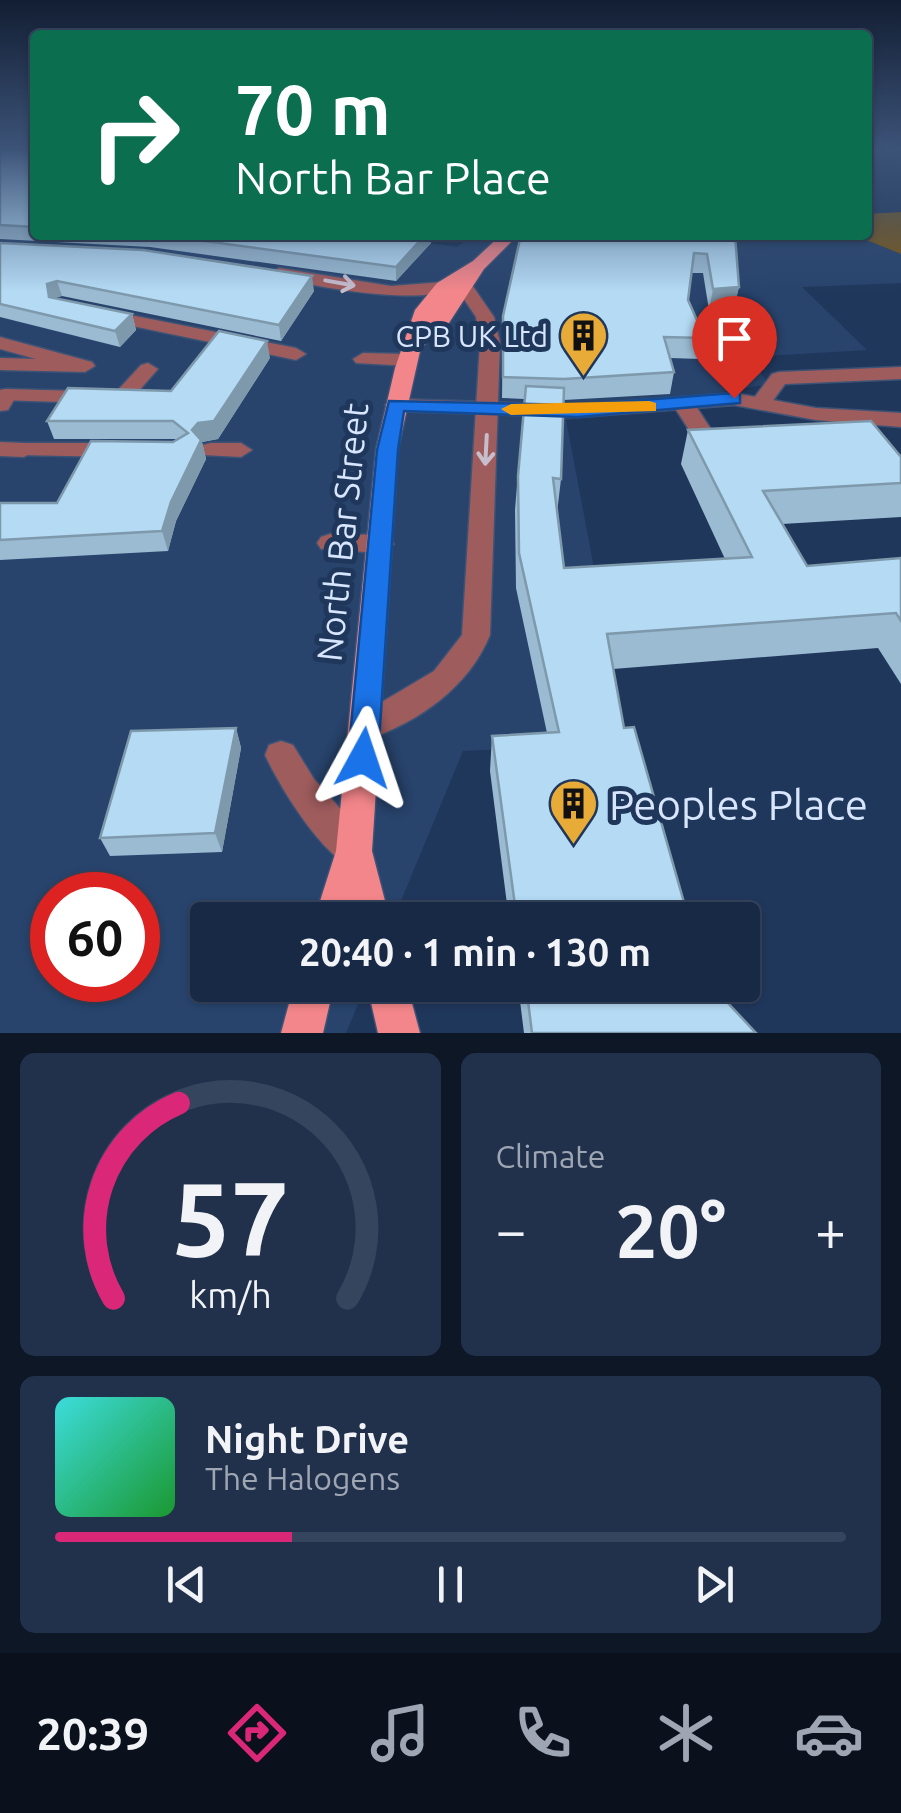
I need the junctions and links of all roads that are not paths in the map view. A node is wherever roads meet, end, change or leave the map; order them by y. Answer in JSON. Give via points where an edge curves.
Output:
{"nodes":[{"id":1,"x":505,"y":240,"type":"edge"},
{"id":2,"x":252,"y":269,"type":"edge"},
{"id":3,"x":454,"y":288,"type":"junction"},
{"id":4,"x":78,"y":309,"type":"edge"},
{"id":5,"x":0,"y":342,"type":"edge"},
{"id":6,"x":411,"y":352,"type":"junction"},
{"id":7,"x":296,"y":354,"type":"dead end"},
{"id":8,"x":363,"y":359,"type":"dead end"},
{"id":9,"x":0,"y":364,"type":"edge"},
{"id":10,"x":148,"y":369,"type":"dead end"},
{"id":11,"x":901,"y":373,"type":"edge"},
{"id":12,"x":4,"y":400,"type":"edge"},
{"id":13,"x":762,"y":402,"type":"junction"},
{"id":14,"x":684,"y":404,"type":"junction"},
{"id":15,"x":396,"y":405,"type":"junction"},
{"id":16,"x":488,"y":408,"type":"junction"},
{"id":17,"x":901,"y":420,"type":"edge"},
{"id":18,"x":12,"y":449,"type":"edge"},
{"id":19,"x":140,"y":450,"type":"edge"},
{"id":20,"x":211,"y":450,"type":"dead end"},
{"id":21,"x":241,"y":450,"type":"dead end"},
{"id":22,"x":714,"y":451,"type":"edge"},
{"id":23,"x":330,"y":542,"type":"dead end"},
{"id":24,"x":381,"y":544,"type":"junction"},
{"id":25,"x":366,"y":728,"type":"junction"},
{"id":26,"x":282,"y":755,"type":"dead end"},
{"id":27,"x":354,"y":850,"type":"junction"},
{"id":28,"x":339,"y":902,"type":"edge"},
{"id":29,"x":367,"y":902,"type":"edge"},
{"id":30,"x":310,"y":1002,"type":"edge"},
{"id":31,"x":391,"y":1002,"type":"edge"},
{"id":32,"x":302,"y":1033,"type":"edge"},
{"id":33,"x":399,"y":1033,"type":"edge"}],
"edges":[{"from":1,"to":3,"type":"main road"},
{"from":2,"to":3,"type":"street","one_way":true,"via":[[391,291]]},
{"from":3,"to":6,"type":"main road","via":[[440,322]]},
{"from":3,"to":16,"type":"street","via":[[488,329]]},
{"from":4,"to":7,"type":"street"},
{"from":5,"to":9,"type":"street","via":[[86,366]]},
{"from":6,"to":8,"type":"street"},
{"from":6,"to":15,"type":"main road","name":"North Bar Street"},
{"from":10,"to":12,"type":"street","via":[[122,398]]},
{"from":11,"to":13,"type":"street","via":[[779,378]]},
{"from":13,"to":14,"type":"street"},
{"from":13,"to":17,"type":"street"},
{"from":14,"to":16,"type":"street"},
{"from":14,"to":22,"type":"street"},
{"from":15,"to":16,"type":"street"},
{"from":15,"to":24,"type":"main road","name":"North Bar Street"},
{"from":16,"to":25,"type":"street","one_way":true,"via":[[471,651],[439,685]]},
{"from":18,"to":19,"type":"street"},
{"from":20,"to":21,"type":"street"},
{"from":23,"to":24,"type":"street"},
{"from":24,"to":25,"type":"main road","name":"North Bar Street"},
{"from":25,"to":27,"type":"main road","name":"North Bar Street"},
{"from":26,"to":27,"type":"street","via":[[302,790]]},
{"from":27,"to":28,"type":"main road","name":"North Bar Street"},
{"from":27,"to":29,"type":"main road","name":"North Bar Street"},
{"from":30,"to":32,"type":"main road"},
{"from":31,"to":33,"type":"main road"}]}
